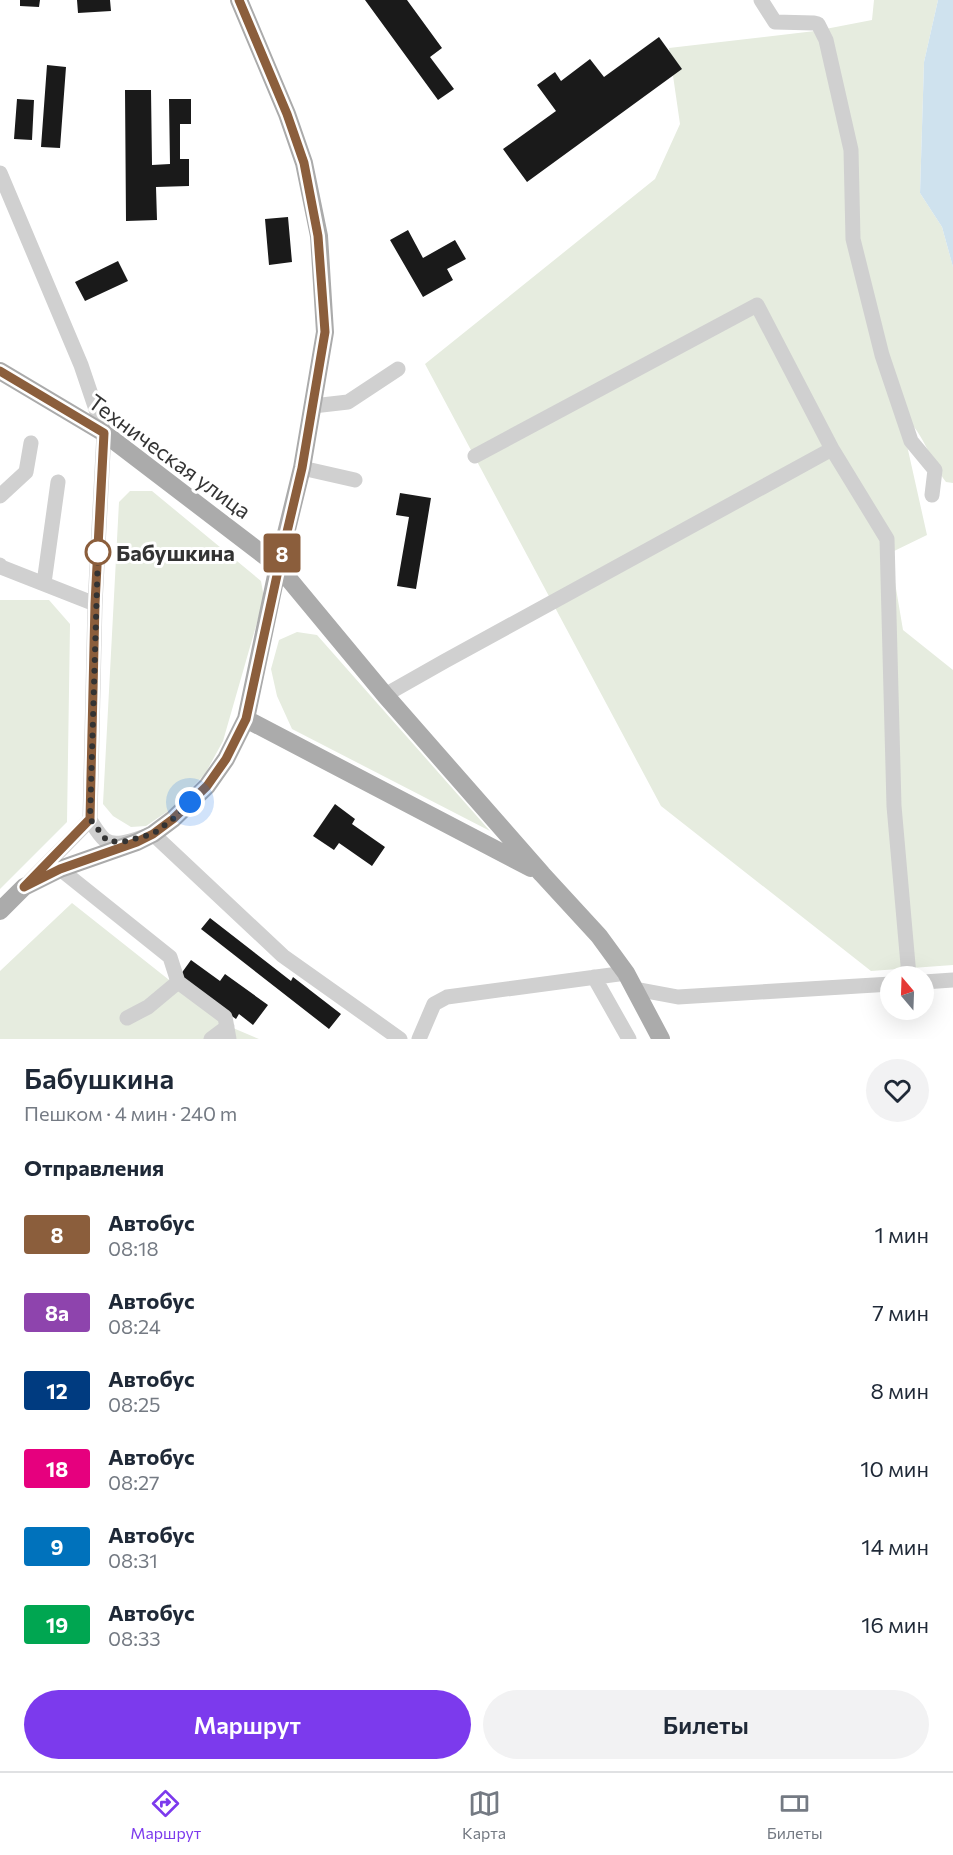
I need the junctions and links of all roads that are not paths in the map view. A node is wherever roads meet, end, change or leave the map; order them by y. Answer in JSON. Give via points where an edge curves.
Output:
{"nodes":[{"id":1,"x":239,"y":0,"type":"edge"},
{"id":2,"x":761,"y":0,"type":"edge"},
{"id":3,"x":0,"y":173,"type":"edge"},
{"id":4,"x":398,"y":369,"type":"dead end"},
{"id":5,"x":0,"y":371,"type":"edge"},
{"id":6,"x":313,"y":406,"type":"junction"},
{"id":7,"x":104,"y":433,"type":"junction"},
{"id":8,"x":31,"y":443,"type":"dead end"},
{"id":9,"x":832,"y":449,"type":"junction"},
{"id":10,"x":475,"y":456,"type":"dead end"},
{"id":11,"x":302,"y":468,"type":"junction"},
{"id":12,"x":355,"y":480,"type":"dead end"},
{"id":13,"x":58,"y":482,"type":"dead end"},
{"id":14,"x":932,"y":495,"type":"dead end"},
{"id":15,"x":0,"y":496,"type":"edge"},
{"id":16,"x":0,"y":565,"type":"edge"},
{"id":17,"x":279,"y":566,"type":"junction"},
{"id":18,"x":44,"y":584,"type":"junction"},
{"id":19,"x":95,"y":604,"type":"junction"},
{"id":20,"x":385,"y":695,"type":"junction"},
{"id":21,"x":246,"y":719,"type":"junction"},
{"id":22,"x":90,"y":819,"type":"junction"},
{"id":23,"x":153,"y":834,"type":"junction"},
{"id":24,"x":60,"y":869,"type":"junction"},
{"id":25,"x":542,"y":874,"type":"junction"},
{"id":26,"x":24,"y":887,"type":"junction"},
{"id":27,"x":0,"y":911,"type":"edge"},
{"id":28,"x":908,"y":966,"type":"edge"},
{"id":29,"x":626,"y":973,"type":"junction"},
{"id":30,"x":594,"y":977,"type":"junction"},
{"id":31,"x":953,"y":980,"type":"edge"},
{"id":32,"x":934,"y":981,"type":"edge"},
{"id":33,"x":178,"y":982,"type":"junction"},
{"id":34,"x":880,"y":985,"type":"edge"},
{"id":35,"x":635,"y":989,"type":"junction"},
{"id":36,"x":127,"y":1018,"type":"dead end"},
{"id":37,"x":228,"y":1033,"type":"edge"},
{"id":38,"x":211,"y":1039,"type":"edge"},
{"id":39,"x":400,"y":1039,"type":"edge"},
{"id":40,"x":419,"y":1039,"type":"edge"},
{"id":41,"x":629,"y":1039,"type":"edge"},
{"id":42,"x":662,"y":1039,"type":"edge"}],
"edges":[{"from":1,"to":6,"type":"main road","via":[[304,163],[318,236],[325,332]]},
{"from":2,"to":14,"type":"street","via":[[775,22],[818,24],[826,40],[851,150],[853,239],[882,355],[911,441],[935,470]]},
{"from":3,"to":7,"type":"street","via":[[81,365]]},
{"from":4,"to":6,"type":"street","via":[[348,402]]},
{"from":5,"to":7,"type":"main road","name":"Техническая улица"},
{"from":6,"to":11,"type":"main road"},
{"from":7,"to":17,"type":"main road","name":"Техническая улица"},
{"from":7,"to":19,"type":"street"},
{"from":8,"to":15,"type":"street","via":[[26,472]]},
{"from":9,"to":10,"type":"street","via":[[758,305]]},
{"from":9,"to":20,"type":"street"},
{"from":9,"to":28,"type":"street","via":[[887,539],[894,806]]},
{"from":11,"to":12,"type":"street"},
{"from":11,"to":17,"type":"main road"},
{"from":13,"to":18,"type":"street"},
{"from":16,"to":18,"type":"street"},
{"from":17,"to":20,"type":"main road","name":"Техническая улица"},
{"from":17,"to":21,"type":"main road"},
{"from":18,"to":19,"type":"street"},
{"from":19,"to":22,"type":"street"},
{"from":20,"to":25,"type":"main road","name":"Техническая улица"},
{"from":21,"to":23,"type":"main road","via":[[207,786]]},
{"from":21,"to":25,"type":"main road"},
{"from":22,"to":23,"type":"street","via":[[102,837],[113,843]]},
{"from":22,"to":26,"type":"street"},
{"from":23,"to":24,"type":"main road"},
{"from":23,"to":39,"type":"street","via":[[283,956]]},
{"from":24,"to":26,"type":"main road"},
{"from":24,"to":33,"type":"street","via":[[170,957]]},
{"from":25,"to":29,"type":"main road","name":"Техническая улица","via":[[599,936]]},
{"from":26,"to":27,"type":"main road"},
{"from":29,"to":30,"type":"street"},
{"from":29,"to":35,"type":"main road","name":"Техническая улица"},
{"from":30,"to":40,"type":"street","via":[[447,996],[434,1004]]},
{"from":30,"to":41,"type":"street"},
{"from":31,"to":32,"type":"street"},
{"from":33,"to":36,"type":"street","via":[[148,1007]]},
{"from":33,"to":37,"type":"street","via":[[225,1017]]},
{"from":34,"to":35,"type":"street","via":[[678,997]]},
{"from":35,"to":42,"type":"main road","name":"Техническая улица"},
{"from":37,"to":38,"type":"street"}]}
